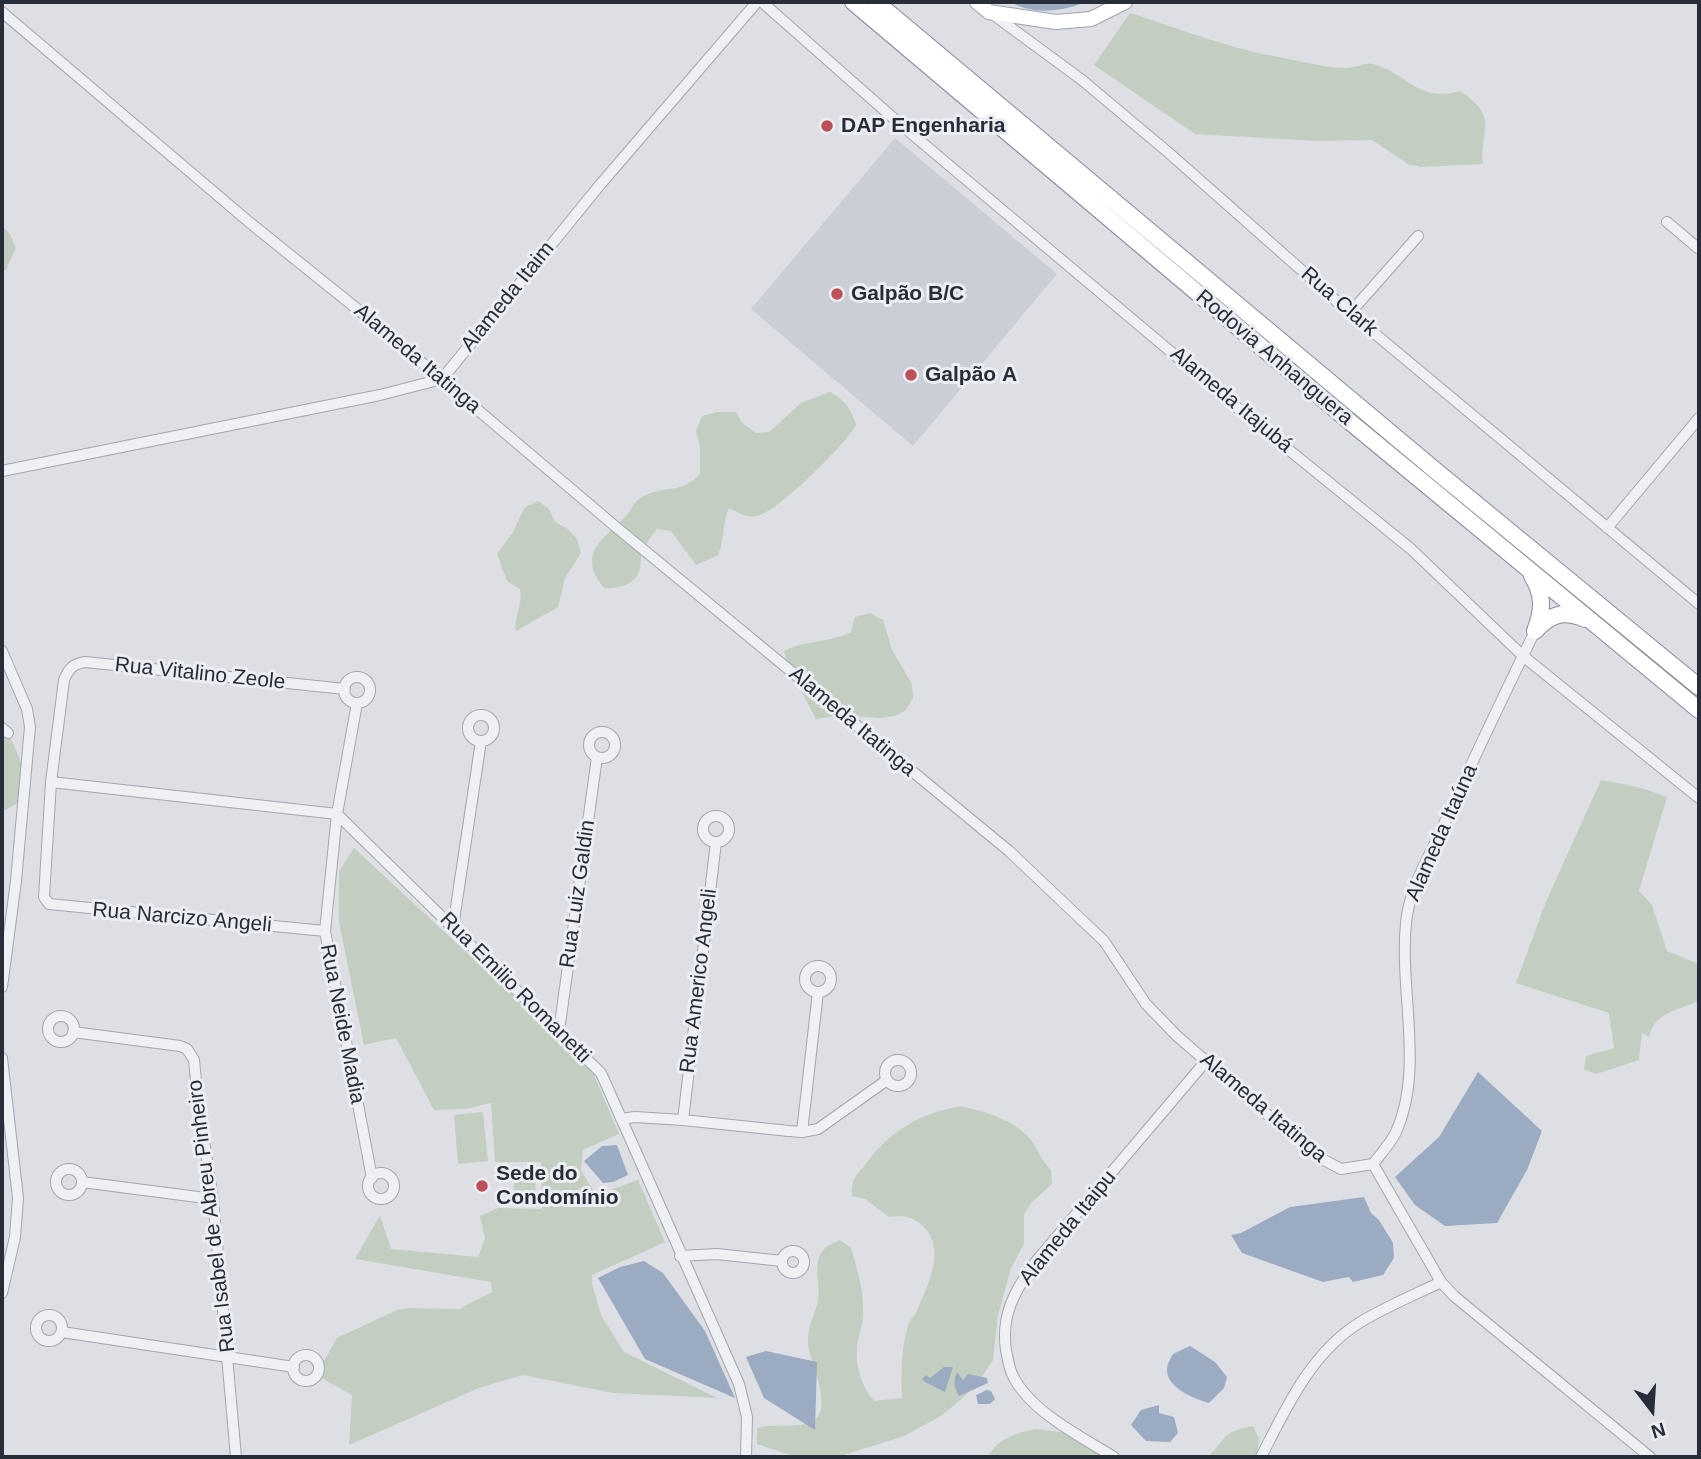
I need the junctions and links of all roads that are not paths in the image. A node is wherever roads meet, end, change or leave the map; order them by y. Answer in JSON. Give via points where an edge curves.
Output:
{"nodes":[{"id":1,"x":757,"y":2,"type":"edge"},
{"id":2,"x":762,"y":2,"type":"edge"},
{"id":3,"x":853,"y":2,"type":"edge"},
{"id":4,"x":876,"y":2,"type":"edge"},
{"id":5,"x":883,"y":2,"type":"edge"},
{"id":6,"x":977,"y":2,"type":"edge"},
{"id":7,"x":1125,"y":2,"type":"edge"},
{"id":8,"x":2,"y":12,"type":"edge"},
{"id":9,"x":989,"y":12,"type":"junction"},
{"id":10,"x":897,"y":19,"type":"junction"},
{"id":11,"x":1667,"y":222,"type":"dead end"},
{"id":12,"x":1418,"y":236,"type":"dead end"},
{"id":13,"x":1699,"y":249,"type":"edge"},
{"id":14,"x":1350,"y":313,"type":"junction"},
{"id":15,"x":442,"y":379,"type":"junction"},
{"id":16,"x":1699,"y":418,"type":"edge"},
{"id":17,"x":2,"y":471,"type":"edge"},
{"id":18,"x":1607,"y":528,"type":"junction"},
{"id":19,"x":1528,"y":568,"type":"junction"},
{"id":20,"x":1699,"y":604,"type":"edge"},
{"id":21,"x":1595,"y":624,"type":"junction"},
{"id":22,"x":1535,"y":631,"type":"junction"},
{"id":23,"x":2,"y":651,"type":"edge"},
{"id":24,"x":1523,"y":656,"type":"junction"},
{"id":25,"x":1699,"y":687,"type":"edge"},
{"id":26,"x":345,"y":689,"type":"junction"},
{"id":27,"x":357,"y":703,"type":"junction"},
{"id":28,"x":1699,"y":710,"type":"edge"},
{"id":29,"x":481,"y":741,"type":"dead end"},
{"id":30,"x":597,"y":757,"type":"dead end"},
{"id":31,"x":51,"y":782,"type":"junction"},
{"id":32,"x":1699,"y":799,"type":"edge"},
{"id":33,"x":337,"y":814,"type":"junction"},
{"id":34,"x":716,"y":842,"type":"dead end"},
{"id":35,"x":453,"y":926,"type":"junction"},
{"id":36,"x":325,"y":931,"type":"junction"},
{"id":37,"x":2,"y":987,"type":"edge"},
{"id":38,"x":818,"y":992,"type":"dead end"},
{"id":39,"x":559,"y":1031,"type":"junction"},
{"id":40,"x":73,"y":1032,"type":"dead end"},
{"id":41,"x":2,"y":1058,"type":"edge"},
{"id":42,"x":1206,"y":1060,"type":"junction"},
{"id":43,"x":887,"y":1080,"type":"dead end"},
{"id":44,"x":621,"y":1119,"type":"junction"},
{"id":45,"x":683,"y":1120,"type":"junction"},
{"id":46,"x":802,"y":1132,"type":"junction"},
{"id":47,"x":1373,"y":1164,"type":"junction"},
{"id":48,"x":372,"y":1178,"type":"dead end"},
{"id":49,"x":82,"y":1182,"type":"dead end"},
{"id":50,"x":213,"y":1199,"type":"junction"},
{"id":51,"x":680,"y":1256,"type":"junction"},
{"id":52,"x":782,"y":1261,"type":"dead end"},
{"id":53,"x":1441,"y":1282,"type":"junction"},
{"id":54,"x":2,"y":1293,"type":"edge"},
{"id":55,"x":62,"y":1332,"type":"dead end"},
{"id":56,"x":229,"y":1358,"type":"junction"},
{"id":57,"x":294,"y":1367,"type":"dead end"},
{"id":58,"x":236,"y":1457,"type":"edge"},
{"id":59,"x":746,"y":1457,"type":"edge"},
{"id":60,"x":1114,"y":1457,"type":"edge"},
{"id":61,"x":1261,"y":1457,"type":"edge"},
{"id":62,"x":1650,"y":1457,"type":"edge"}],
"edges":[{"from":1,"to":15,"type":"street","name":"Alameda Itaim","via":[[598,186]]},
{"from":2,"to":24,"type":"street","name":"Alameda Itajubá","via":[[1246,415],[1411,549]]},
{"from":3,"to":19,"type":"highway","name":"Rodovia Anhanguera"},
{"from":4,"to":10,"type":"highway","name":"Rodovia Anhanguera"},
{"from":5,"to":10,"type":"main road"},
{"from":6,"to":9,"type":"main road","name":"Rua Clark"},
{"from":7,"to":9,"type":"main road","via":[[1091,19],[1056,22]]},
{"from":8,"to":15,"type":"street","name":"Alameda Itatinga"},
{"from":9,"to":14,"type":"street","name":"Rua Clark","via":[[1160,145]]},
{"from":10,"to":25,"type":"highway","name":"Rodovia Anhanguera"},
{"from":11,"to":13,"type":"street"},
{"from":12,"to":14,"type":"street"},
{"from":14,"to":18,"type":"street","name":"Rua Clark"},
{"from":15,"to":17,"type":"street"},
{"from":15,"to":42,"type":"street","name":"Alameda Itatinga","via":[[1009,851],[1104,941],[1146,1004]]},
{"from":16,"to":18,"type":"street"},
{"from":18,"to":20,"type":"street","name":"Rua Clark"},
{"from":19,"to":21,"type":"highway","name":"Rodovia Anhanguera"},
{"from":19,"to":22,"type":"highway","via":[[1542,604]]},
{"from":21,"to":22,"type":"highway","via":[[1563,613]]},
{"from":21,"to":28,"type":"highway","name":"Rodovia Anhanguera"},
{"from":22,"to":24,"type":"street","name":"Alameda Itaúna"},
{"from":23,"to":37,"type":"street","via":[[30,727]]},
{"from":24,"to":32,"type":"street","name":"Alameda Itajubá"},
{"from":24,"to":47,"type":"street","name":"Alameda Itaúna","via":[[1408,908],[1407,1091],[1394,1136]]},
{"from":26,"to":27,"type":"street","via":[[349,700]]},
{"from":26,"to":27,"type":"street","name":"Rua Vitalino Zeole","via":[[352,679],[367,682],[368,697]]},
{"from":26,"to":31,"type":"street","name":"Rua Vitalino Zeole","via":[[76,663],[64,680]]},
{"from":27,"to":33,"type":"street","name":"Rua Neide Madia"},
{"from":29,"to":35,"type":"street"},
{"from":30,"to":39,"type":"street","name":"Rua Luiz Galdin"},
{"from":31,"to":33,"type":"street"},
{"from":31,"to":36,"type":"street","name":"Rua Narcizo Angeli","via":[[44,897],[49,904]]},
{"from":33,"to":35,"type":"street","name":"Rua Emilio Romanetti"},
{"from":33,"to":36,"type":"street","name":"Rua Neide Madia"},
{"from":34,"to":45,"type":"street","name":"Rua Americo Angeli"},
{"from":35,"to":39,"type":"street","name":"Rua Emilio Romanetti"},
{"from":36,"to":48,"type":"street","name":"Rua Neide Madia"},
{"from":38,"to":46,"type":"street"},
{"from":39,"to":44,"type":"street","name":"Rua Emilio Romanetti","via":[[601,1073]]},
{"from":40,"to":50,"type":"street","name":"Rua Isabel de Abreu Pinheiro","via":[[180,1046],[191,1054]]},
{"from":41,"to":54,"type":"street","via":[[18,1198],[15,1237]]},
{"from":42,"to":47,"type":"street","name":"Alameda Itatinga","via":[[1332,1166],[1354,1169]]},
{"from":42,"to":60,"type":"street","name":"Alameda Itaipu","via":[[1034,1265],[1007,1309],[1007,1354],[1020,1388],[1049,1415]]},
{"from":43,"to":46,"type":"street","via":[[826,1124]]},
{"from":44,"to":45,"type":"street"},
{"from":44,"to":51,"type":"street","name":"Rua Emilio Romanetti"},
{"from":45,"to":46,"type":"street"},
{"from":47,"to":53,"type":"street"},
{"from":49,"to":50,"type":"street"},
{"from":50,"to":56,"type":"street","name":"Rua Isabel de Abreu Pinheiro"},
{"from":51,"to":52,"type":"street","via":[[717,1254]]},
{"from":51,"to":59,"type":"street","name":"Rua Emilio Romanetti","via":[[739,1384],[747,1417]]},
{"from":53,"to":61,"type":"street","via":[[1358,1324],[1326,1350],[1295,1393]]},
{"from":53,"to":62,"type":"street"},
{"from":55,"to":56,"type":"street"},
{"from":56,"to":57,"type":"street"},
{"from":56,"to":58,"type":"street","name":"Rua Isabel de Abreu Pinheiro"}]}
